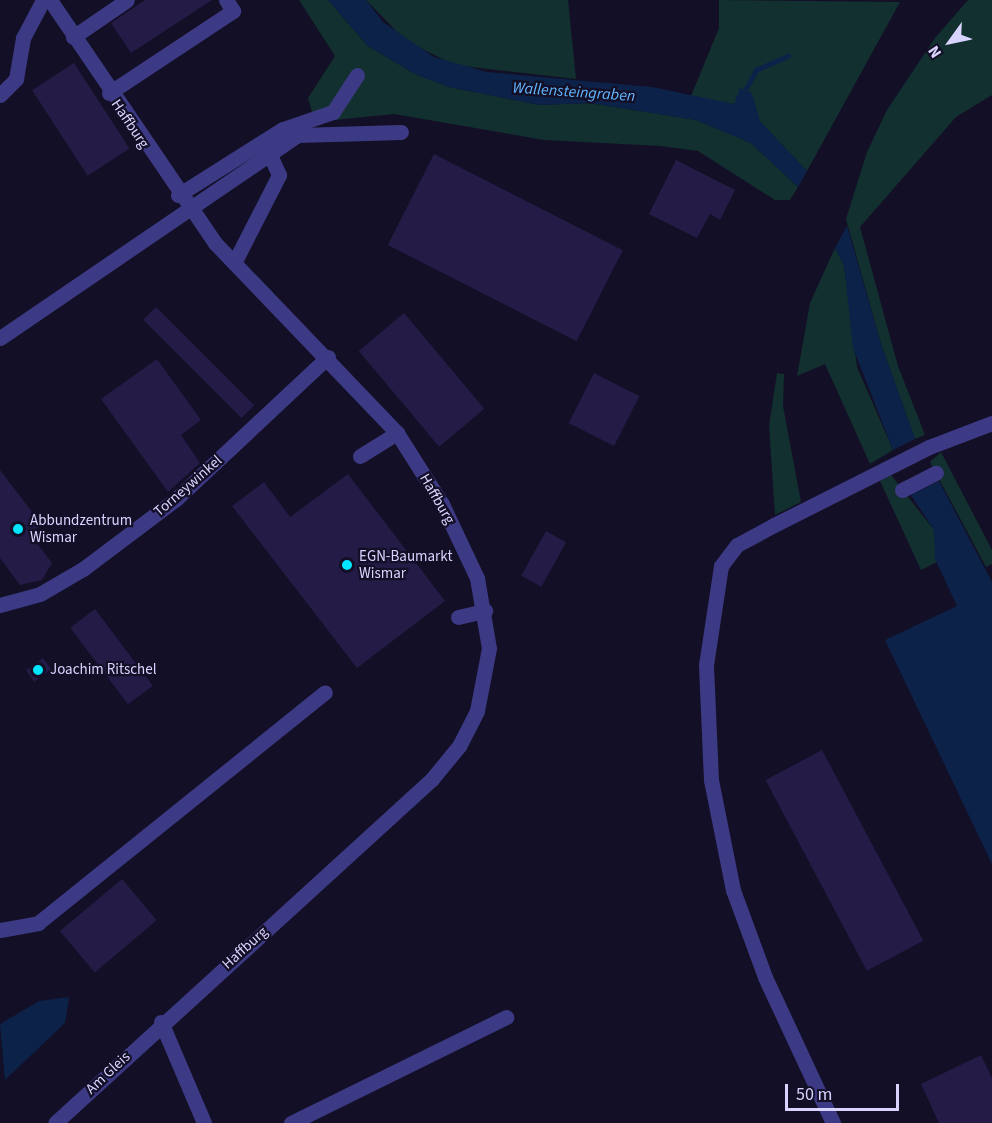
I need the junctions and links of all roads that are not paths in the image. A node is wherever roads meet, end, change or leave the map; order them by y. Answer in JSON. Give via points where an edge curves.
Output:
{"nodes":[{"id":1,"x":43,"y":0,"type":"edge"},
{"id":2,"x":50,"y":0,"type":"edge"},
{"id":3,"x":127,"y":0,"type":"edge"},
{"id":4,"x":226,"y":0,"type":"edge"},
{"id":5,"x":74,"y":37,"type":"junction"},
{"id":6,"x":357,"y":75,"type":"dead end"},
{"id":7,"x":109,"y":93,"type":"junction"},
{"id":8,"x":0,"y":94,"type":"edge"},
{"id":9,"x":402,"y":132,"type":"dead end"},
{"id":10,"x":270,"y":155,"type":"junction"},
{"id":11,"x":178,"y":195,"type":"junction"},
{"id":12,"x":188,"y":210,"type":"junction"},
{"id":13,"x":234,"y":263,"type":"junction"},
{"id":14,"x":0,"y":338,"type":"edge"},
{"id":15,"x":328,"y":357,"type":"junction"},
{"id":16,"x":992,"y":423,"type":"edge"},
{"id":17,"x":397,"y":433,"type":"junction"},
{"id":18,"x":360,"y":456,"type":"dead end"},
{"id":19,"x":936,"y":473,"type":"dead end"},
{"id":20,"x":902,"y":490,"type":"dead end"},
{"id":21,"x":0,"y":605,"type":"edge"},
{"id":22,"x":485,"y":611,"type":"junction"},
{"id":23,"x":458,"y":616,"type":"dead end"},
{"id":24,"x":325,"y":692,"type":"dead end"},
{"id":25,"x":0,"y":930,"type":"edge"},
{"id":26,"x":506,"y":1017,"type":"dead end"},
{"id":27,"x":161,"y":1022,"type":"junction"},
{"id":28,"x":55,"y":1123,"type":"edge"},
{"id":29,"x":204,"y":1123,"type":"edge"},
{"id":30,"x":291,"y":1123,"type":"edge"},
{"id":31,"x":833,"y":1123,"type":"edge"}],
"edges":[{"from":1,"to":8,"type":"street","via":[[23,38],[16,79]]},
{"from":2,"to":5,"type":"street","name":"Haffburg"},
{"from":3,"to":5,"type":"street"},
{"from":4,"to":7,"type":"street","via":[[233,11]]},
{"from":5,"to":7,"type":"street","name":"Haffburg"},
{"from":6,"to":11,"type":"street","via":[[333,112],[283,129]]},
{"from":7,"to":11,"type":"street","name":"Haffburg"},
{"from":9,"to":10,"type":"street","via":[[298,135]]},
{"from":10,"to":12,"type":"street"},
{"from":10,"to":13,"type":"street","via":[[279,175]]},
{"from":11,"to":12,"type":"street","name":"Haffburg"},
{"from":12,"to":13,"type":"street","name":"Haffburg"},
{"from":12,"to":14,"type":"street"},
{"from":13,"to":15,"type":"street","name":"Haffburg"},
{"from":15,"to":17,"type":"street","name":"Haffburg"},
{"from":15,"to":21,"type":"street","name":"Torneywinkel","via":[[176,499],[83,569],[40,594]]},
{"from":16,"to":31,"type":"street","via":[[929,447],[737,545],[721,566],[706,665],[711,780],[734,890],[765,977]]},
{"from":17,"to":18,"type":"street"},
{"from":17,"to":22,"type":"street","name":"Haffburg","via":[[442,504],[477,578]]},
{"from":19,"to":20,"type":"street"},
{"from":22,"to":23,"type":"street"},
{"from":22,"to":27,"type":"street","name":"Haffburg","via":[[489,648],[477,711],[459,746],[432,779]]},
{"from":24,"to":25,"type":"street","via":[[38,923]]},
{"from":26,"to":30,"type":"street"},
{"from":27,"to":28,"type":"street","name":"Am Gleis"},
{"from":27,"to":29,"type":"street"}]}
